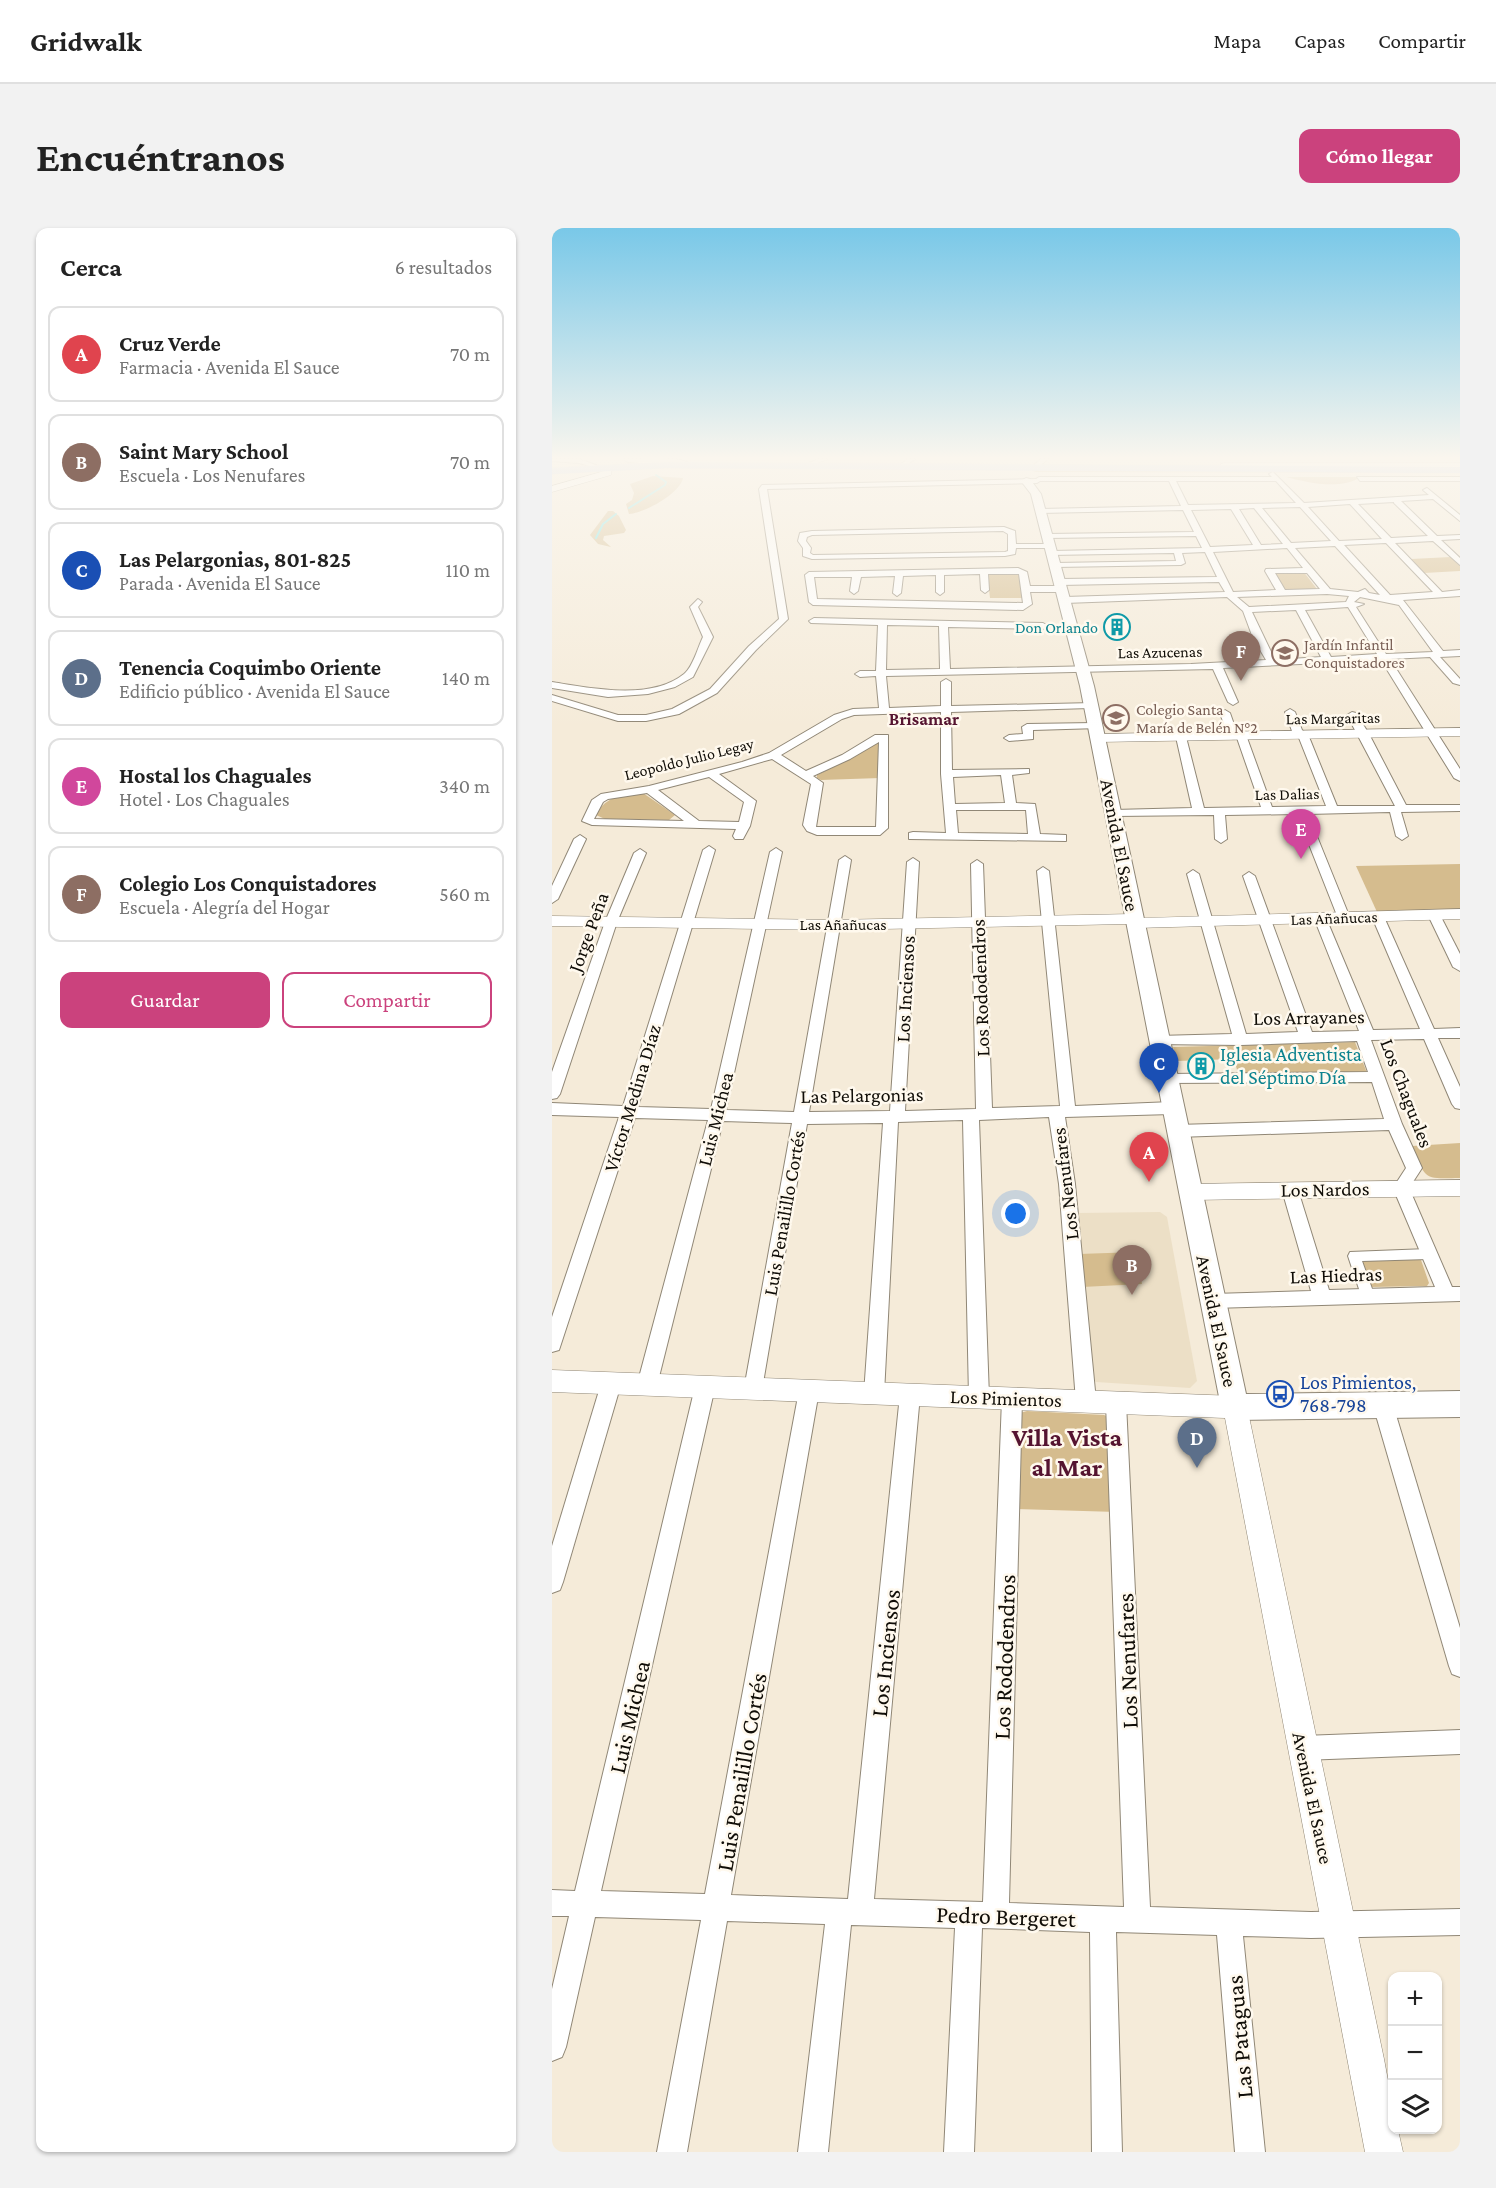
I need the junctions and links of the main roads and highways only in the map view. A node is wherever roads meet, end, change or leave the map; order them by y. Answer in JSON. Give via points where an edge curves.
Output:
{"nodes":[{"id":1,"x":1051,"y":549,"type":"edge"},
{"id":2,"x":1460,"y":1404,"type":"edge"},
{"id":3,"x":1235,"y":1407,"type":"joint"}],
"edges":[{"from":1,"to":3,"type":"main road","name":"Avenida El Sauce","via":[[1114,813]]},
{"from":2,"to":3,"type":"main road","name":"Los Pimientos"}]}
